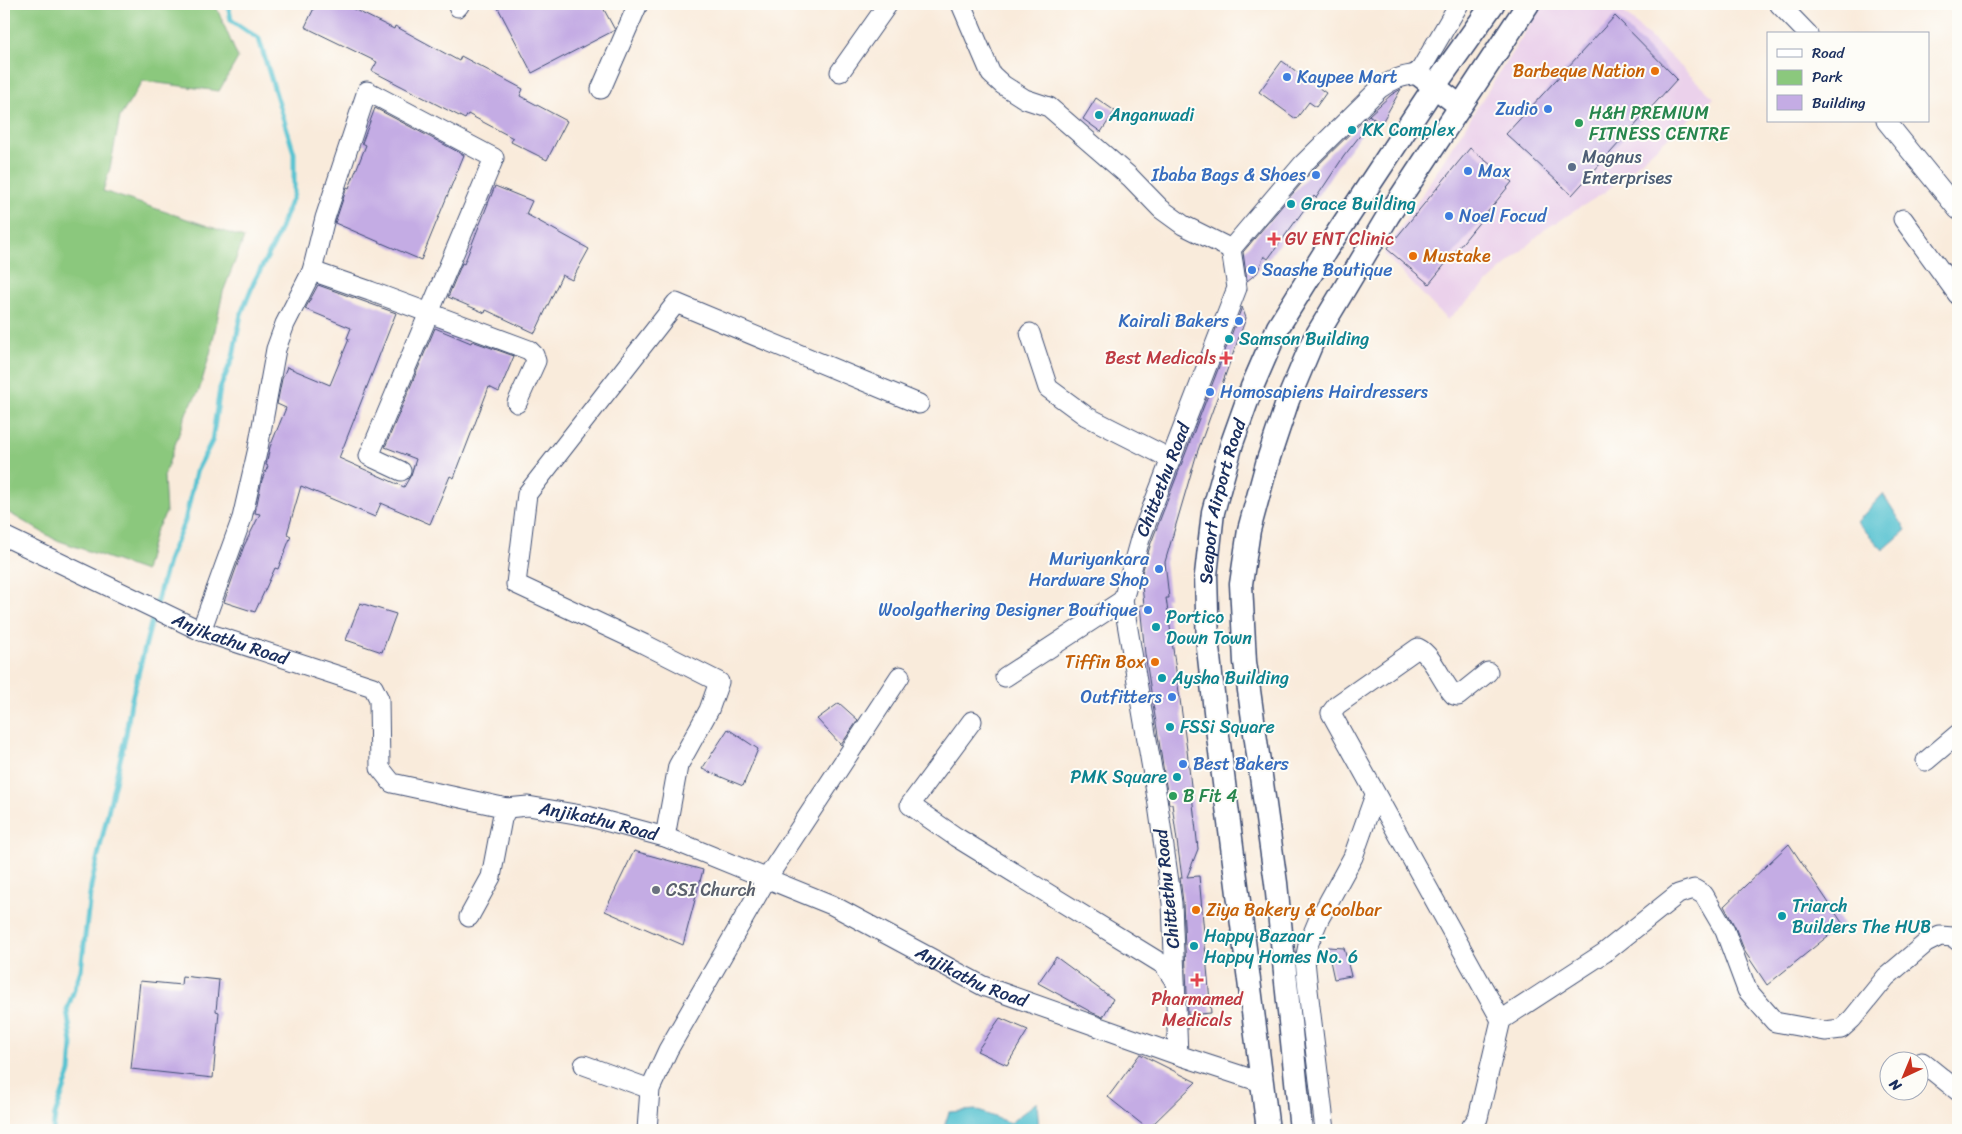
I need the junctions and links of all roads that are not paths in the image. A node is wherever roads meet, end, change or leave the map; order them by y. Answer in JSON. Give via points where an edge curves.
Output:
{"nodes":[{"id":1,"x":638,"y":4,"type":"edge"},
{"id":2,"x":888,"y":4,"type":"edge"},
{"id":3,"x":961,"y":4,"type":"edge"},
{"id":4,"x":1459,"y":4,"type":"edge"},
{"id":5,"x":1493,"y":4,"type":"edge"},
{"id":6,"x":1528,"y":4,"type":"edge"},
{"id":7,"x":1779,"y":4,"type":"edge"},
{"id":8,"x":1806,"y":32,"type":"edge"},
{"id":9,"x":840,"y":72,"type":"dead end"},
{"id":10,"x":1426,"y":81,"type":"junction"},
{"id":11,"x":601,"y":89,"type":"dead end"},
{"id":12,"x":1460,"y":106,"type":"junction"},
{"id":13,"x":1887,"y":122,"type":"edge"},
{"id":14,"x":1958,"y":210,"type":"edge"},
{"id":15,"x":1903,"y":219,"type":"dead end"},
{"id":16,"x":1231,"y":249,"type":"junction"},
{"id":17,"x":312,"y":271,"type":"junction"},
{"id":18,"x":1958,"y":295,"type":"edge"},
{"id":19,"x":429,"y":312,"type":"junction"},
{"id":20,"x":1030,"y":333,"type":"dead end"},
{"id":21,"x":517,"y":403,"type":"dead end"},
{"id":22,"x":919,"y":404,"type":"dead end"},
{"id":23,"x":1171,"y":459,"type":"junction"},
{"id":24,"x":401,"y":471,"type":"dead end"},
{"id":25,"x":4,"y":536,"type":"edge"},
{"id":26,"x":1123,"y":600,"type":"junction"},
{"id":27,"x":201,"y":631,"type":"junction"},
{"id":28,"x":1488,"y":672,"type":"dead end"},
{"id":29,"x":900,"y":676,"type":"dead end"},
{"id":30,"x":1004,"y":677,"type":"dead end"},
{"id":31,"x":972,"y":721,"type":"dead end"},
{"id":32,"x":1958,"y":734,"type":"edge"},
{"id":33,"x":1926,"y":761,"type":"dead end"},
{"id":34,"x":1375,"y":794,"type":"junction"},
{"id":35,"x":507,"y":808,"type":"junction"},
{"id":36,"x":665,"y":837,"type":"junction"},
{"id":37,"x":767,"y":878,"type":"junction"},
{"id":38,"x":469,"y":917,"type":"dead end"},
{"id":39,"x":1958,"y":941,"type":"edge"},
{"id":40,"x":1174,"y":980,"type":"junction"},
{"id":41,"x":1501,"y":1020,"type":"junction"},
{"id":42,"x":1178,"y":1055,"type":"junction"},
{"id":43,"x":584,"y":1065,"type":"dead end"},
{"id":44,"x":1930,"y":1068,"type":"edge"},
{"id":45,"x":1261,"y":1082,"type":"junction"},
{"id":46,"x":650,"y":1089,"type":"junction"},
{"id":47,"x":1958,"y":1091,"type":"edge"},
{"id":48,"x":647,"y":1130,"type":"edge"},
{"id":49,"x":1268,"y":1130,"type":"edge"},
{"id":50,"x":1301,"y":1130,"type":"edge"},
{"id":51,"x":1325,"y":1130,"type":"edge"},
{"id":52,"x":1469,"y":1130,"type":"edge"}],
"edges":[{"from":1,"to":11,"type":"street"},
{"from":2,"to":9,"type":"street"},
{"from":3,"to":16,"type":"street","via":[[992,74],[1003,85],[1025,99],[1049,107],[1130,177],[1161,210]]},
{"from":4,"to":10,"type":"street"},
{"from":5,"to":10,"type":"main road","name":"Seaport Airport Road"},
{"from":6,"to":12,"type":"main road"},
{"from":7,"to":8,"type":"street"},
{"from":10,"to":12,"type":"main road"},
{"from":10,"to":16,"type":"street","via":[[1404,76],[1390,80],[1379,89],[1303,164]]},
{"from":10,"to":45,"type":"main road","name":"Seaport Airport Road","via":[[1278,327],[1232,443],[1213,512],[1206,575],[1208,648]]},
{"from":12,"to":50,"type":"main road","via":[[1388,216],[1312,343],[1276,434],[1249,530],[1241,584],[1245,662],[1276,883]]},
{"from":13,"to":14,"type":"street"},
{"from":15,"to":18,"type":"street"},
{"from":16,"to":23,"type":"street","name":"Chittethu Road","via":[[1237,288]]},
{"from":17,"to":19,"type":"street"},
{"from":17,"to":19,"type":"street","via":[[325,218],[366,91],[494,158]]},
{"from":17,"to":27,"type":"street","via":[[276,349],[242,518]]},
{"from":19,"to":21,"type":"street","via":[[529,350],[534,355],[536,361]]},
{"from":19,"to":24,"type":"street","via":[[369,456]]},
{"from":20,"to":23,"type":"street","via":[[1048,388],[1086,416]]},
{"from":22,"to":36,"type":"street","via":[[676,303],[527,494],[516,584],[719,682],[709,710],[678,766]]},
{"from":23,"to":26,"type":"street","name":"Chittethu Road","via":[[1140,539]]},
{"from":25,"to":27,"type":"street","name":"Anjikathu Road"},
{"from":26,"to":30,"type":"street"},
{"from":26,"to":40,"type":"street","name":"Chittethu Road","via":[[1172,903]]},
{"from":27,"to":35,"type":"street","name":"Anjikathu Road","via":[[373,687],[379,699],[380,768],[392,783]]},
{"from":28,"to":34,"type":"street","via":[[1454,696],[1418,648],[1331,710],[1331,716]]},
{"from":29,"to":37,"type":"street"},
{"from":31,"to":40,"type":"street","via":[[910,805],[956,837],[1164,965]]},
{"from":32,"to":33,"type":"street"},
{"from":34,"to":41,"type":"street"},
{"from":34,"to":51,"type":"street","via":[[1353,857],[1318,921],[1305,960]]},
{"from":35,"to":36,"type":"street","name":"Anjikathu Road","via":[[528,806],[587,816]]},
{"from":35,"to":38,"type":"street","via":[[491,877]]},
{"from":36,"to":37,"type":"street","name":"Anjikathu Road"},
{"from":37,"to":42,"type":"street","name":"Anjikathu Road","via":[[832,905],[983,986]]},
{"from":37,"to":46,"type":"street","via":[[668,1050]]},
{"from":39,"to":41,"type":"street","via":[[1940,936],[1926,943],[1886,976],[1841,1029],[1825,1031],[1775,1022],[1747,990],[1725,931],[1704,895],[1694,889],[1678,894],[1604,953]]},
{"from":40,"to":42,"type":"street","name":"Chittethu Road"},
{"from":41,"to":52,"type":"street","via":[[1478,1118]]},
{"from":42,"to":45,"type":"street","name":"Anjikathu Road"},
{"from":43,"to":46,"type":"street"},
{"from":44,"to":47,"type":"street"},
{"from":45,"to":49,"type":"main road","name":"Seaport Airport Road"},
{"from":46,"to":48,"type":"street"}]}
